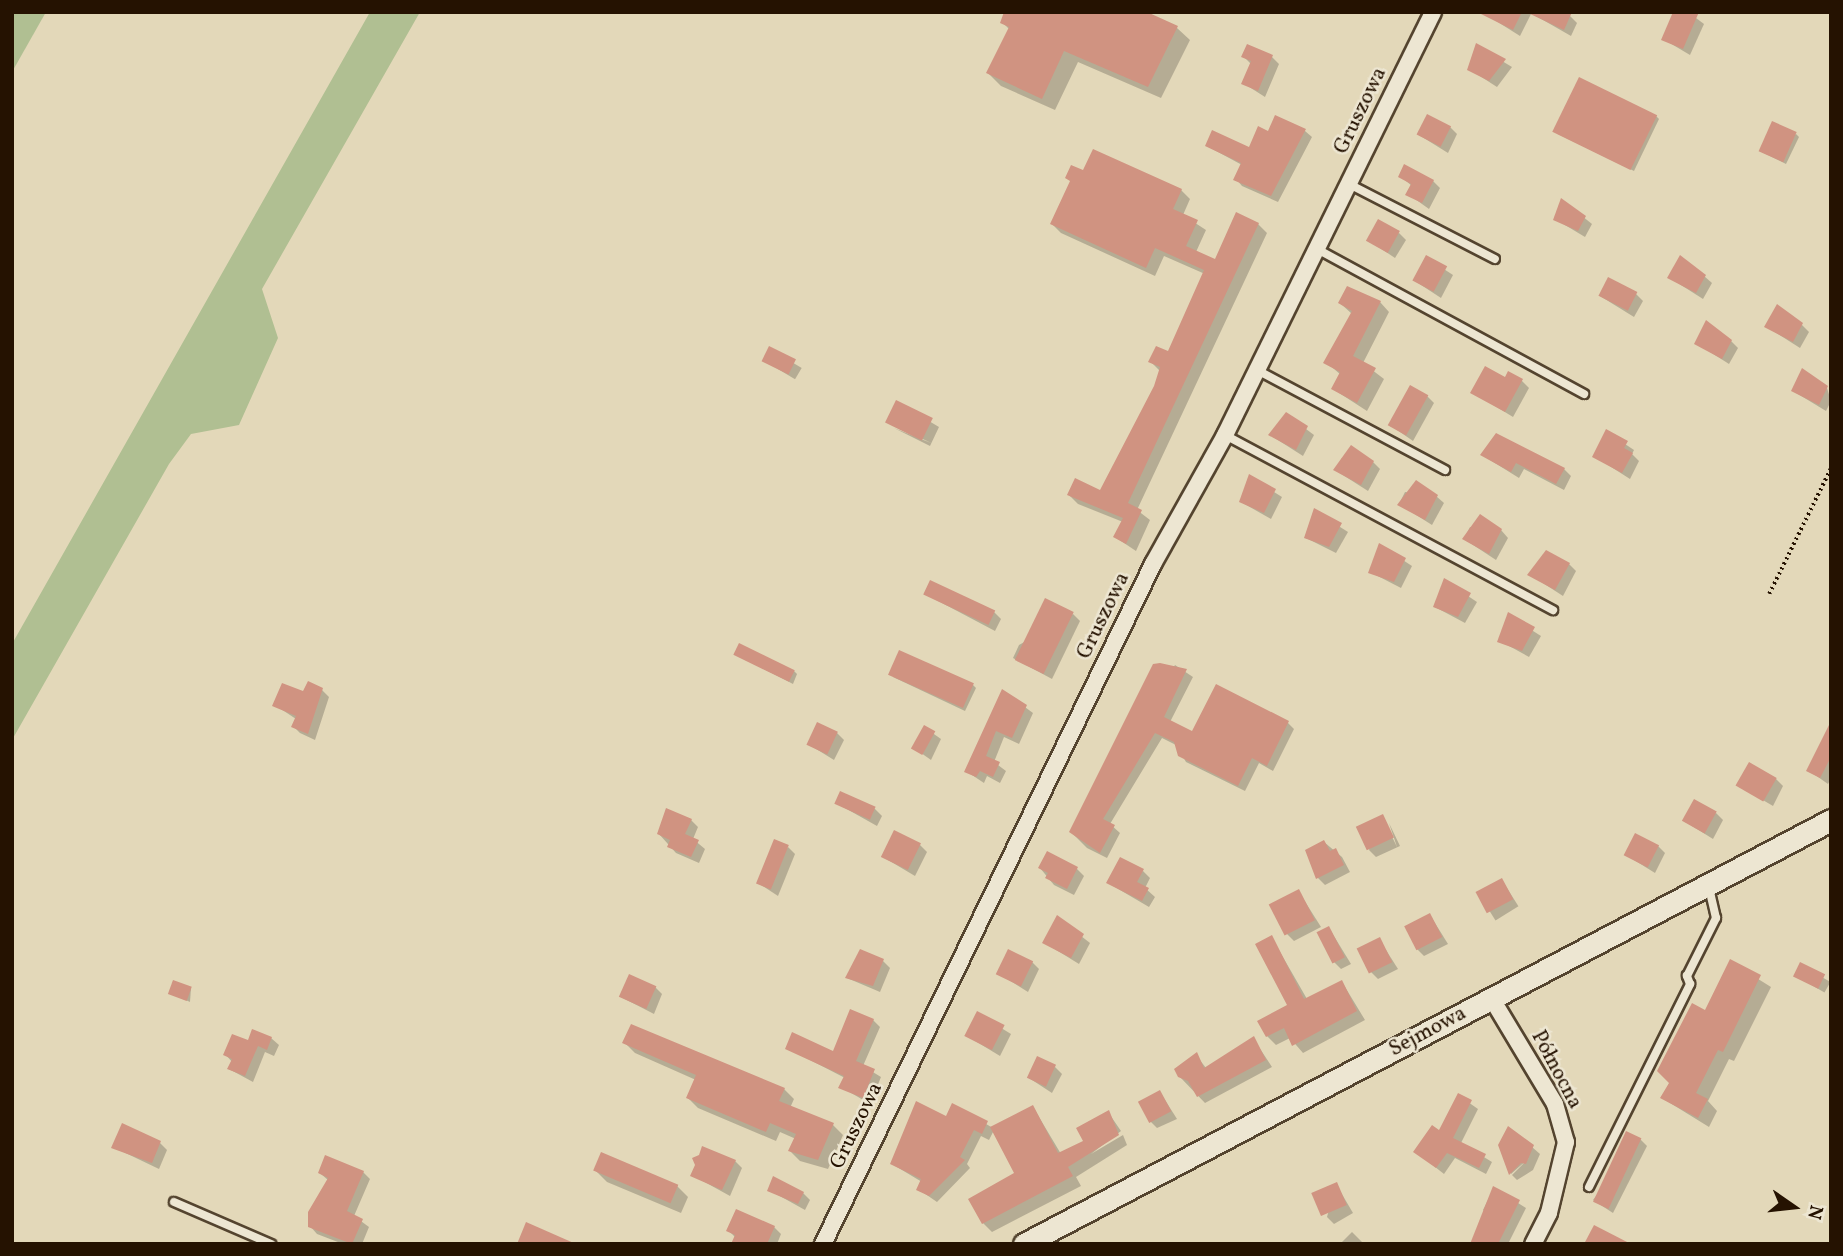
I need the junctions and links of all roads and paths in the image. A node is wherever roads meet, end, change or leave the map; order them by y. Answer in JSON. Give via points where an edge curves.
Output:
{"nodes":[{"id":1,"x":1433,"y":12,"type":"edge"},
{"id":2,"x":1349,"y":184,"type":"junction"},
{"id":3,"x":1317,"y":249,"type":"junction"},
{"id":4,"x":1495,"y":259,"type":"dead end"},
{"id":5,"x":1257,"y":370,"type":"junction"},
{"id":6,"x":1584,"y":394,"type":"dead end"},
{"id":7,"x":1225,"y":435,"type":"junction"},
{"id":8,"x":1831,"y":468,"type":"edge"},
{"id":9,"x":1445,"y":470,"type":"dead end"},
{"id":10,"x":1769,"y":594,"type":"dead end"},
{"id":11,"x":1553,"y":610,"type":"dead end"},
{"id":12,"x":1831,"y":820,"type":"edge"},
{"id":13,"x":1708,"y":885,"type":"junction"},
{"id":14,"x":1492,"y":999,"type":"junction"},
{"id":15,"x":1589,"y":1187,"type":"dead end"},
{"id":16,"x":174,"y":1202,"type":"dead end"},
{"id":17,"x":271,"y":1244,"type":"edge"},
{"id":18,"x":823,"y":1244,"type":"edge"},
{"id":19,"x":1024,"y":1244,"type":"edge"},
{"id":20,"x":1533,"y":1244,"type":"edge"}],
"edges":[{"from":1,"to":2,"type":"street","name":"Gruszowa"},
{"from":2,"to":3,"type":"street","name":"Gruszowa"},
{"from":2,"to":4,"type":"lane"},
{"from":3,"to":5,"type":"street","name":"Gruszowa"},
{"from":3,"to":6,"type":"lane"},
{"from":5,"to":7,"type":"street","name":"Gruszowa"},
{"from":5,"to":9,"type":"lane"},
{"from":7,"to":11,"type":"lane"},
{"from":7,"to":18,"type":"street","name":"Gruszowa","via":[[1153,564]]},
{"from":8,"to":10,"type":"path"},
{"from":12,"to":13,"type":"main road","name":"Sejmowa"},
{"from":13,"to":14,"type":"main road","name":"Sejmowa"},
{"from":13,"to":15,"type":"lane","via":[[1716,918],[1687,976],[1690,984]]},
{"from":14,"to":19,"type":"main road","name":"Sejmowa"},
{"from":14,"to":20,"type":"street","name":"Północna","via":[[1555,1104],[1566,1142],[1549,1213]]},
{"from":16,"to":17,"type":"lane"}]}
